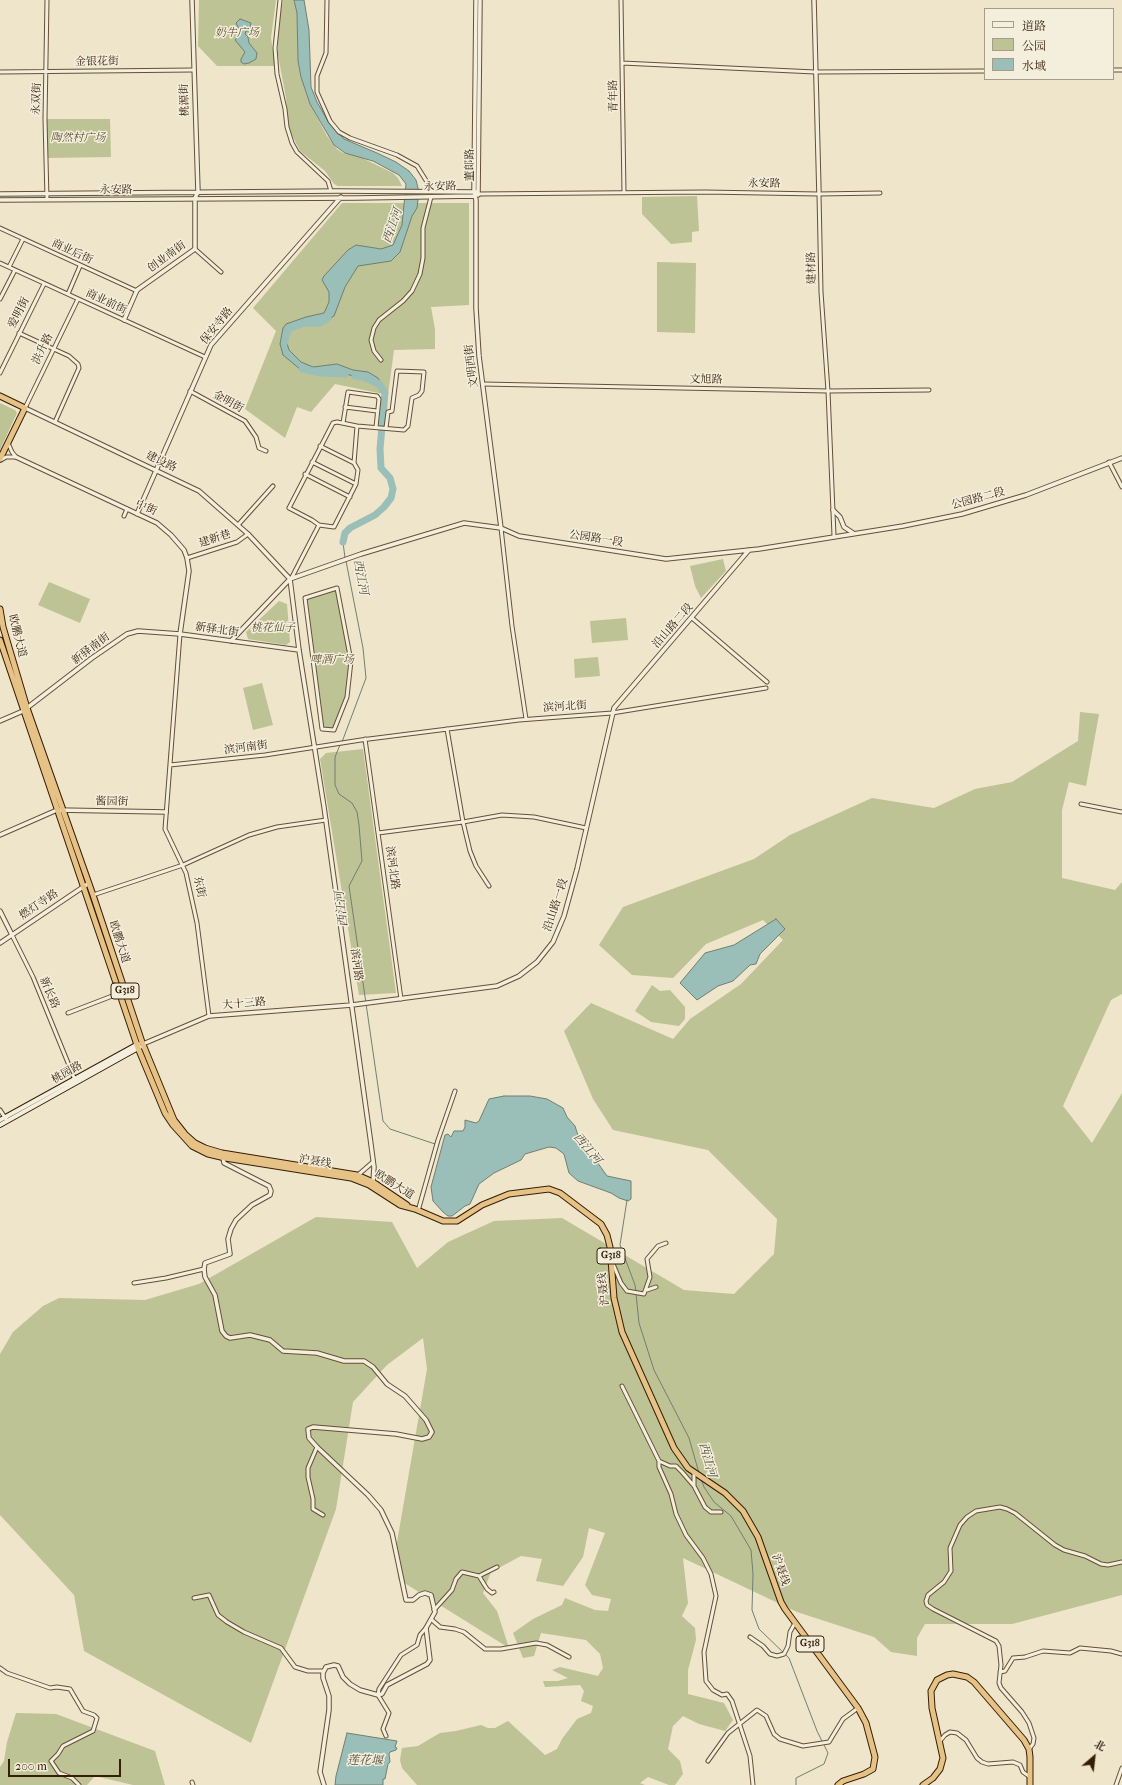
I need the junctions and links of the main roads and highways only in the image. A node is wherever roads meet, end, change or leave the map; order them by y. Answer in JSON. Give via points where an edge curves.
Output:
{"nodes":[{"id":1,"x":0,"y":396,"type":"edge"},
{"id":2,"x":0,"y":460,"type":"edge"},
{"id":3,"x":0,"y":609,"type":"edge"},
{"id":4,"x":0,"y":640,"type":"edge"},
{"id":5,"x":25,"y":709,"type":"junction"},
{"id":6,"x":60,"y":810,"type":"junction"},
{"id":7,"x":141,"y":1045,"type":"junction"},
{"id":8,"x":6,"y":1119,"type":"junction"},
{"id":9,"x":0,"y":1120,"type":"edge"},
{"id":10,"x":0,"y":1125,"type":"edge"},
{"id":11,"x":371,"y":1184,"type":"junction"},
{"id":12,"x":838,"y":1785,"type":"edge"},
{"id":13,"x":923,"y":1785,"type":"edge"},
{"id":14,"x":1030,"y":1785,"type":"edge"}],
"edges":[{"from":1,"to":2,"type":"highway","name":"建设路","via":[[25,408]]},
{"from":3,"to":5,"type":"highway","name":"欧鹏大道","number":"G318"},
{"from":4,"to":5,"type":"highway","name":"欧鹏大道","number":"G318"},
{"from":5,"to":6,"type":"highway","name":"欧鹏大道","number":"G318"},
{"from":6,"to":7,"type":"highway","name":"欧鹏大道","number":"G318","via":[[89,883]]},
{"from":6,"to":7,"type":"highway","name":"欧鹏大道","number":"G318","via":[[83,886]]},
{"from":7,"to":8,"type":"main road","name":"桃园路"},
{"from":7,"to":8,"type":"main road","via":[[76,1084]]},
{"from":7,"to":11,"type":"highway","name":"欧鹏大道","number":"G318","via":[[174,1120],[195,1143],[222,1153],[357,1175]]},
{"from":7,"to":11,"type":"highway","name":"沪聂线","number":"G318","via":[[165,1113],[184,1139],[199,1150],[223,1158],[351,1178]]},
{"from":8,"to":9,"type":"main road","name":"桃园路"},
{"from":8,"to":10,"type":"main road"},
{"from":11,"to":12,"type":"highway","name":"沪聂线","number":"G318","via":[[400,1206],[443,1222],[453,1222],[482,1205],[509,1194],[527,1190],[555,1190],[601,1224],[608,1235],[614,1298],[622,1332],[674,1448],[683,1463],[734,1502],[752,1524],[781,1602],[858,1708],[866,1723],[875,1766],[872,1771]]},
{"from":13,"to":14,"type":"highway","via":[[940,1769],[943,1758],[932,1708],[931,1691],[937,1680],[953,1674],[960,1674],[974,1682],[1018,1732],[1029,1749]]}]}
